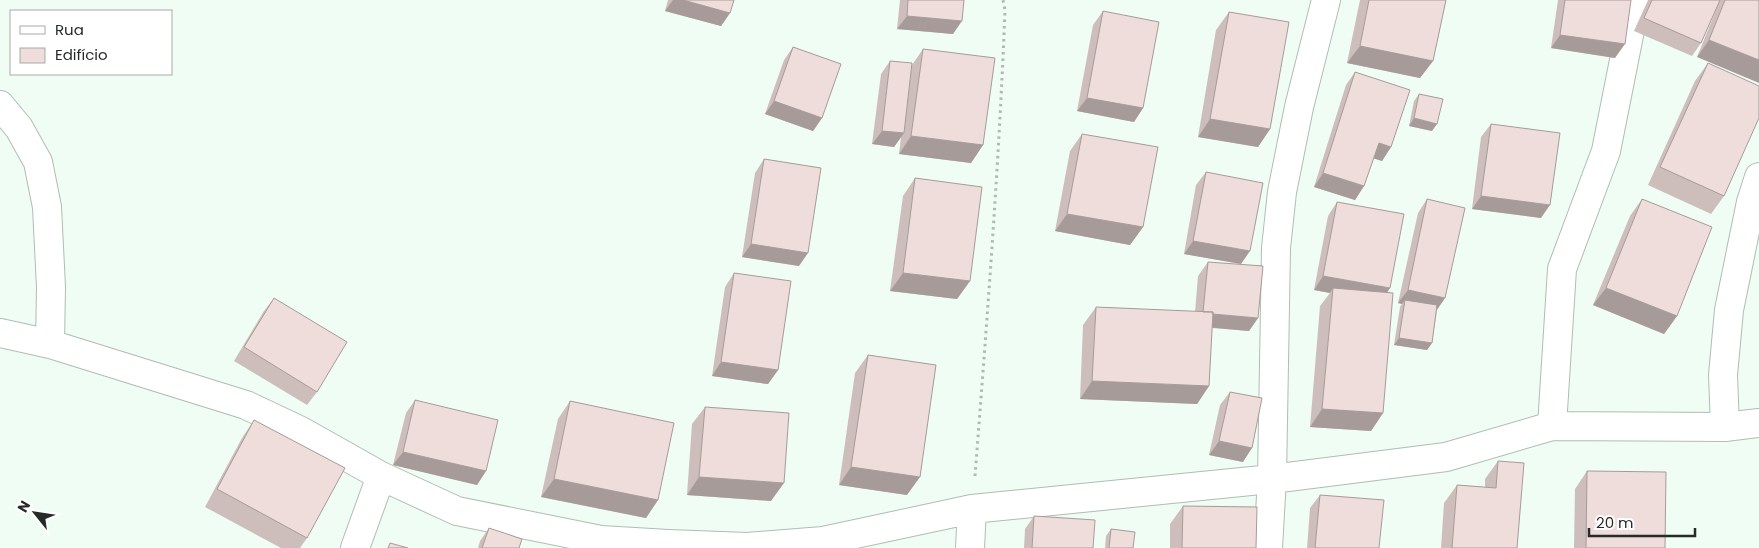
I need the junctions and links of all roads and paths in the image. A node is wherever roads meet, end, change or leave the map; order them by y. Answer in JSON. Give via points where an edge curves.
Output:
{"nodes":[{"id":1,"x":1003,"y":0,"type":"edge"},
{"id":2,"x":1326,"y":0,"type":"edge"},
{"id":3,"x":1636,"y":0,"type":"edge"},
{"id":4,"x":0,"y":105,"type":"edge"},
{"id":5,"x":1759,"y":177,"type":"edge"},
{"id":6,"x":0,"y":333,"type":"edge"},
{"id":7,"x":50,"y":344,"type":"junction"},
{"id":8,"x":1759,"y":423,"type":"edge"},
{"id":9,"x":1552,"y":426,"type":"junction"},
{"id":10,"x":1726,"y":427,"type":"junction"},
{"id":11,"x":381,"y":476,"type":"junction"},
{"id":12,"x":1272,"y":479,"type":"junction"},
{"id":13,"x":972,"y":509,"type":"junction"},
{"id":14,"x":355,"y":548,"type":"edge"},
{"id":15,"x":970,"y":548,"type":"edge"},
{"id":16,"x":1268,"y":548,"type":"edge"}],
"edges":[{"from":1,"to":13,"type":"path","via":[[1001,115]]},
{"from":2,"to":12,"type":"street","via":[[1299,107],[1280,210],[1276,248]]},
{"from":3,"to":9,"type":"street","via":[[1606,151],[1562,269]]},
{"from":4,"to":7,"type":"street","via":[[19,128],[38,162],[47,207]]},
{"from":5,"to":10,"type":"street","via":[[1729,310],[1723,375]]},
{"from":6,"to":7,"type":"street"},
{"from":7,"to":11,"type":"street","via":[[246,405],[301,431]]},
{"from":8,"to":10,"type":"street"},
{"from":9,"to":10,"type":"street"},
{"from":9,"to":12,"type":"street","via":[[1446,457]]},
{"from":11,"to":13,"type":"street","via":[[457,511],[601,540],[668,544],[747,547],[823,541]]},
{"from":11,"to":14,"type":"street"},
{"from":12,"to":13,"type":"street"},
{"from":12,"to":16,"type":"street"},
{"from":13,"to":15,"type":"street"}]}
